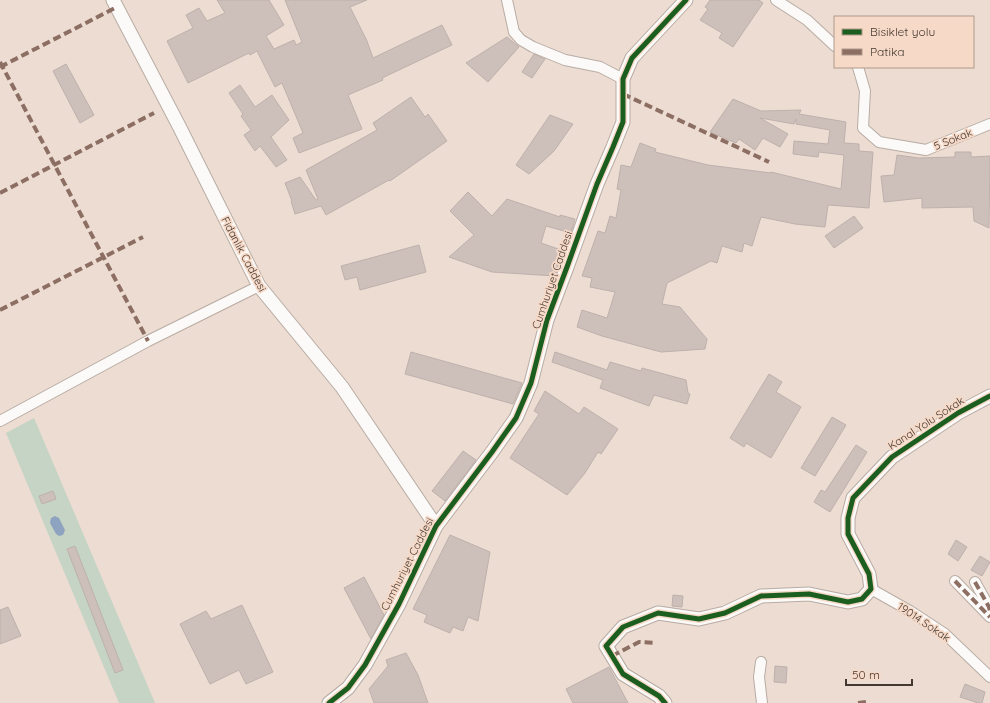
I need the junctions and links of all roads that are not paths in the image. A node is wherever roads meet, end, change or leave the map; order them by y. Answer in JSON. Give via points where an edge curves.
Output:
{"nodes":[{"id":1,"x":113,"y":0,"type":"edge"},
{"id":2,"x":507,"y":0,"type":"edge"},
{"id":3,"x":686,"y":0,"type":"edge"},
{"id":4,"x":776,"y":0,"type":"edge"},
{"id":5,"x":834,"y":45,"type":"edge"},
{"id":6,"x":858,"y":68,"type":"edge"},
{"id":7,"x":623,"y":79,"type":"junction"},
{"id":8,"x":990,"y":124,"type":"edge"},
{"id":9,"x":259,"y":286,"type":"junction"},
{"id":10,"x":990,"y":396,"type":"edge"},
{"id":11,"x":0,"y":421,"type":"edge"},
{"id":12,"x":436,"y":526,"type":"junction"},
{"id":13,"x":955,"y":581,"type":"dead end"},
{"id":14,"x":975,"y":582,"type":"dead end"},
{"id":15,"x":871,"y":589,"type":"junction"},
{"id":16,"x":990,"y":612,"type":"edge"},
{"id":17,"x":990,"y":617,"type":"edge"},
{"id":18,"x":760,"y":662,"type":"dead end"},
{"id":19,"x":990,"y":677,"type":"edge"},
{"id":20,"x":329,"y":703,"type":"edge"},
{"id":21,"x":665,"y":703,"type":"edge"},
{"id":22,"x":762,"y":703,"type":"edge"}],
"edges":[{"from":1,"to":9,"type":"street","name":"Fidanlık Caddesi"},
{"from":2,"to":7,"type":"street","via":[[514,32],[521,40],[565,60],[600,68]]},
{"from":3,"to":7,"type":"street","name":"Cumhuriyet Caddesi","via":[[632,58]]},
{"from":4,"to":5,"type":"street","via":[[807,20]]},
{"from":6,"to":8,"type":"street","name":"5 Sokak","via":[[865,92],[863,128],[879,142],[926,150]]},
{"from":7,"to":12,"type":"street","name":"Cumhuriyet Caddesi","via":[[622,122],[596,184],[547,320],[531,383],[512,423]]},
{"from":9,"to":11,"type":"street","via":[[148,341]]},
{"from":9,"to":12,"type":"street","name":"Fidanlık Caddesi","via":[[342,387]]},
{"from":10,"to":15,"type":"street","name":"Kanal Yolu Sokak","via":[[958,413],[892,457],[853,498],[848,518],[848,534],[869,574]]},
{"from":12,"to":20,"type":"street","name":"Cumhuriyet Caddesi","via":[[399,604],[365,665],[348,688]]},
{"from":13,"to":17,"type":"street"},
{"from":14,"to":16,"type":"street"},
{"from":15,"to":19,"type":"street","name":"19014 Sokak","via":[[945,634]]},
{"from":15,"to":21,"type":"street","via":[[862,599],[848,602],[809,594],[761,596],[726,613],[699,619],[658,613],[623,627],[606,646],[623,674],[659,696]]},
{"from":18,"to":22,"type":"street","via":[[758,677]]}]}
